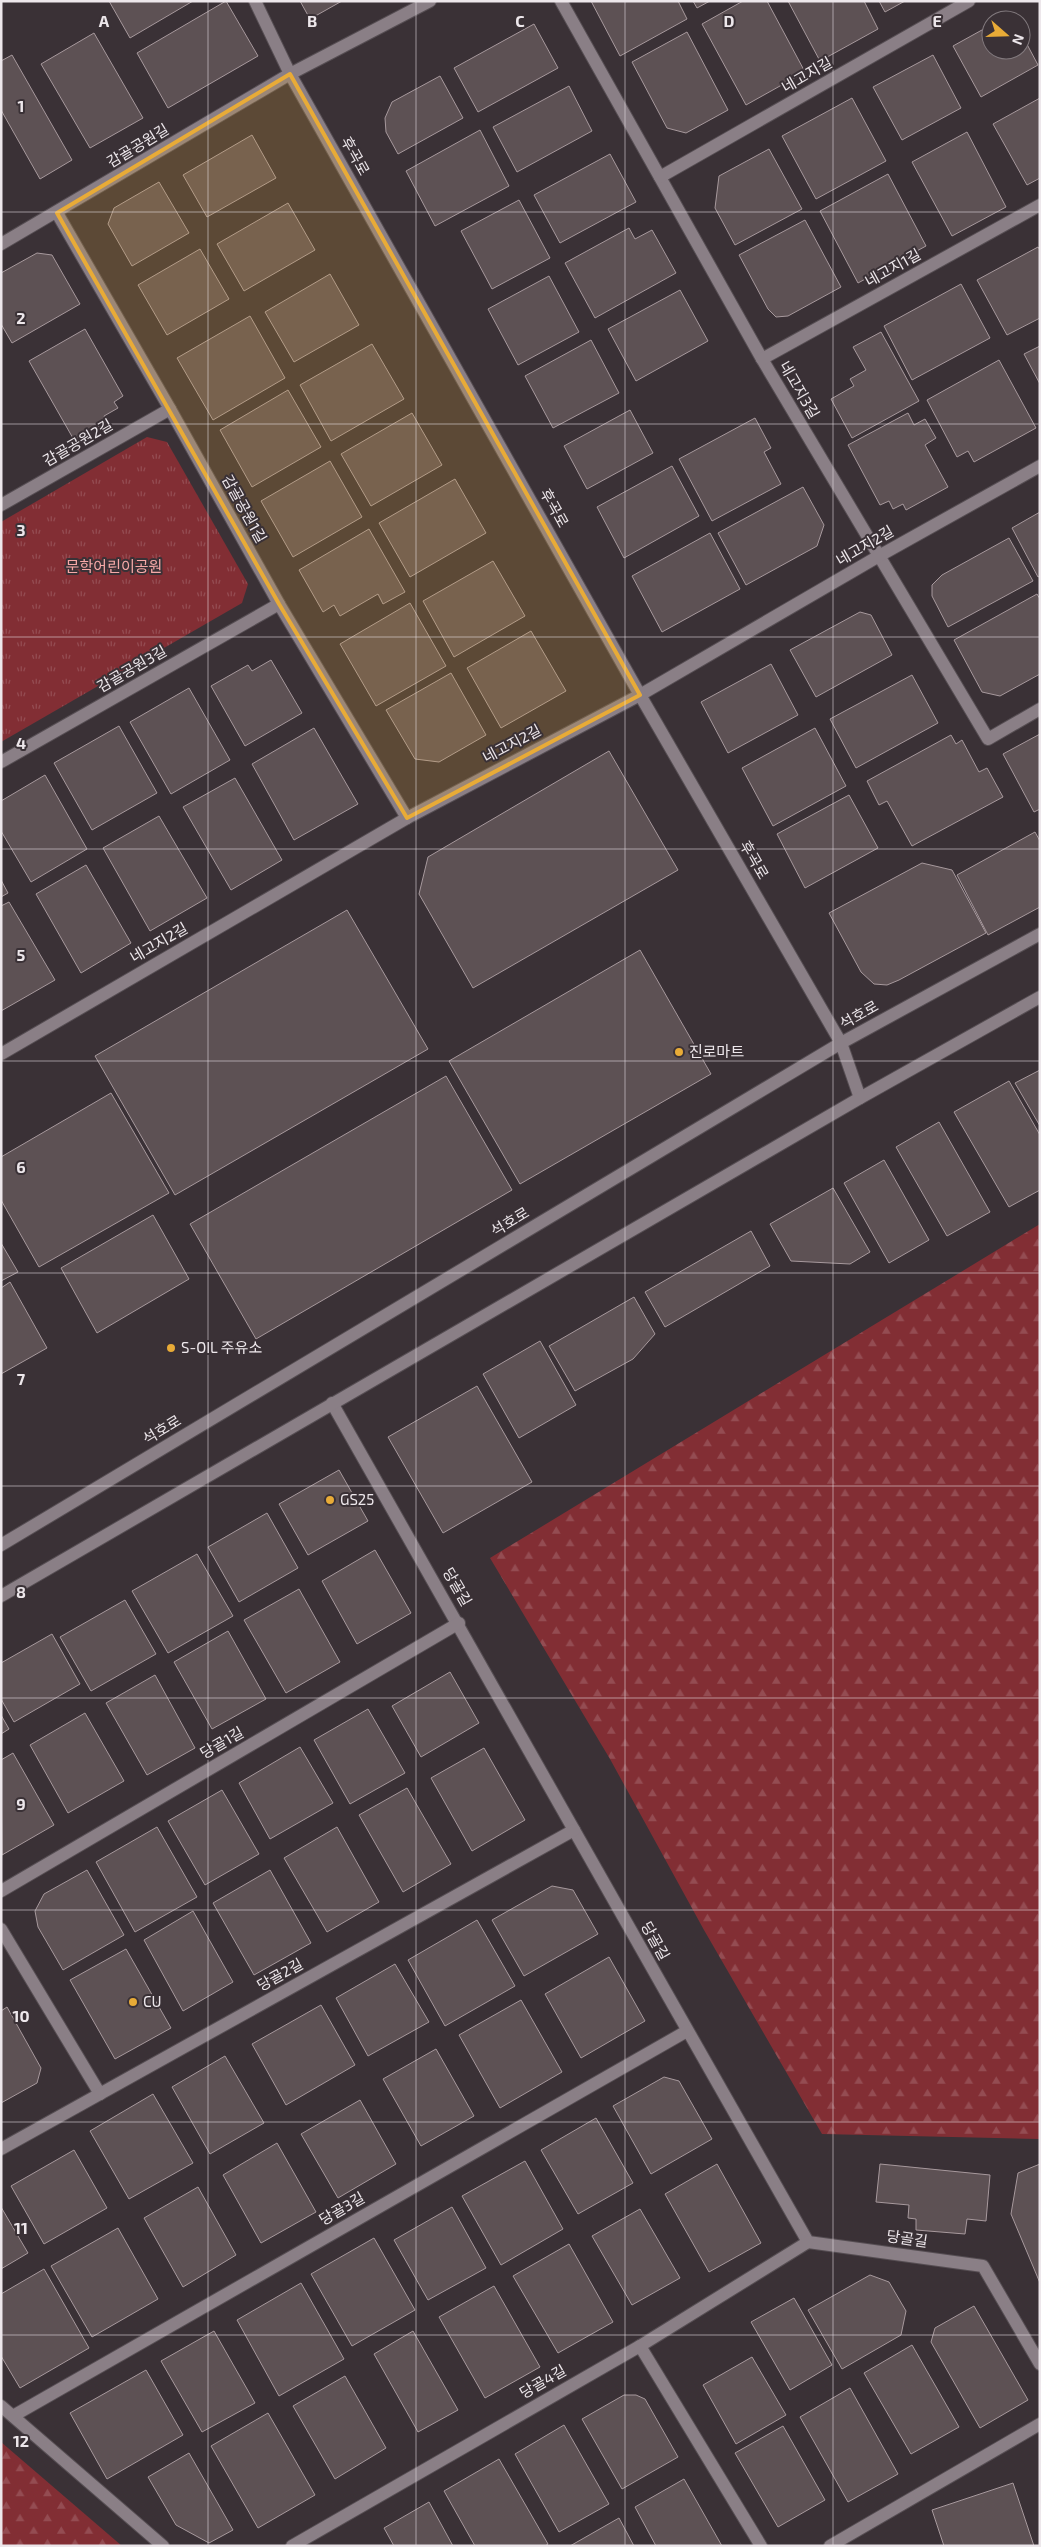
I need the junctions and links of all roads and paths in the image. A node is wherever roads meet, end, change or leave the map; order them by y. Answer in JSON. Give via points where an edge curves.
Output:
{"nodes":[{"id":1,"x":255,"y":1,"type":"edge"},
{"id":2,"x":430,"y":1,"type":"edge"},
{"id":3,"x":561,"y":1,"type":"edge"},
{"id":4,"x":969,"y":1,"type":"edge"},
{"id":5,"x":290,"y":74,"type":"junction"},
{"id":6,"x":660,"y":176,"type":"junction"},
{"id":7,"x":1040,"y":205,"type":"edge"},
{"id":8,"x":57,"y":213,"type":"junction"},
{"id":9,"x":1,"y":244,"type":"edge"},
{"id":10,"x":762,"y":359,"type":"junction"},
{"id":11,"x":170,"y":409,"type":"junction"},
{"id":12,"x":1040,"y":466,"type":"edge"},
{"id":13,"x":1,"y":505,"type":"edge"},
{"id":14,"x":878,"y":556,"type":"junction"},
{"id":15,"x":279,"y":604,"type":"junction"},
{"id":16,"x":640,"y":695,"type":"junction"},
{"id":17,"x":1040,"y":709,"type":"edge"},
{"id":18,"x":1,"y":762,"type":"edge"},
{"id":19,"x":407,"y":818,"type":"junction"},
{"id":20,"x":1040,"y":934,"type":"edge"},
{"id":21,"x":1040,"y":997,"type":"edge"},
{"id":22,"x":841,"y":1043,"type":"junction"},
{"id":23,"x":1,"y":1054,"type":"edge"},
{"id":24,"x":860,"y":1098,"type":"junction"},
{"id":25,"x":332,"y":1403,"type":"junction"},
{"id":26,"x":1,"y":1545,"type":"edge"},
{"id":27,"x":1,"y":1596,"type":"edge"},
{"id":28,"x":459,"y":1623,"type":"junction"},
{"id":29,"x":574,"y":1830,"type":"junction"},
{"id":30,"x":1,"y":1891,"type":"edge"},
{"id":31,"x":1,"y":1929,"type":"edge"},
{"id":32,"x":687,"y":2031,"type":"junction"},
{"id":33,"x":100,"y":2094,"type":"junction"},
{"id":34,"x":1,"y":2149,"type":"edge"},
{"id":35,"x":808,"y":2242,"type":"junction"},
{"id":36,"x":640,"y":2346,"type":"junction"},
{"id":37,"x":1040,"y":2364,"type":"edge"},
{"id":38,"x":1,"y":2406,"type":"edge"},
{"id":39,"x":13,"y":2416,"type":"junction"},
{"id":40,"x":1040,"y":2424,"type":"edge"},
{"id":41,"x":164,"y":2546,"type":"edge"},
{"id":42,"x":292,"y":2546,"type":"edge"},
{"id":43,"x":761,"y":2546,"type":"edge"},
{"id":44,"x":830,"y":2546,"type":"edge"}],
"edges":[{"from":1,"to":5,"type":"street","name":"후곡로"},
{"from":2,"to":5,"type":"street"},
{"from":3,"to":6,"type":"street","name":"네고지3길"},
{"from":4,"to":6,"type":"street","name":"네고지길"},
{"from":5,"to":8,"type":"street","name":"감골공원길"},
{"from":5,"to":16,"type":"street","name":"후곡로"},
{"from":6,"to":10,"type":"street","name":"네고지3길"},
{"from":7,"to":10,"type":"street","name":"네고지1길"},
{"from":8,"to":9,"type":"street","name":"감골공원길"},
{"from":8,"to":11,"type":"street","name":"감골공원1길"},
{"from":10,"to":14,"type":"street","name":"네고지3길"},
{"from":11,"to":13,"type":"street","name":"감골공원2길"},
{"from":11,"to":15,"type":"street","name":"감골공원1길"},
{"from":12,"to":14,"type":"street","name":"네고지2길"},
{"from":14,"to":16,"type":"street","name":"네고지2길"},
{"from":14,"to":17,"type":"street","name":"네고지3길","via":[[988,739]]},
{"from":15,"to":18,"type":"street","name":"감골공원3길"},
{"from":15,"to":19,"type":"street","name":"감골공원1길"},
{"from":16,"to":19,"type":"street","name":"네고지2길"},
{"from":16,"to":22,"type":"street","name":"후곡로"},
{"from":19,"to":23,"type":"street","name":"네고지2길"},
{"from":20,"to":22,"type":"street","name":"석호로"},
{"from":21,"to":24,"type":"street"},
{"from":22,"to":24,"type":"street","name":"후곡로"},
{"from":22,"to":26,"type":"street","name":"석호로"},
{"from":24,"to":25,"type":"street"},
{"from":25,"to":27,"type":"street"},
{"from":25,"to":28,"type":"street","name":"당골길"},
{"from":28,"to":29,"type":"street","name":"당골길"},
{"from":28,"to":30,"type":"street","name":"당골1길"},
{"from":29,"to":32,"type":"street","name":"당골길"},
{"from":29,"to":33,"type":"street","name":"당골2길"},
{"from":31,"to":33,"type":"street"},
{"from":32,"to":35,"type":"street","name":"당골길"},
{"from":32,"to":39,"type":"street","name":"당골3길"},
{"from":33,"to":34,"type":"street","name":"당골2길"},
{"from":35,"to":36,"type":"street","name":"당골4길"},
{"from":35,"to":37,"type":"street","name":"당골길","via":[[983,2266]]},
{"from":36,"to":42,"type":"street","name":"당골4길"},
{"from":36,"to":43,"type":"street"},
{"from":38,"to":39,"type":"street"},
{"from":39,"to":41,"type":"street"},
{"from":40,"to":44,"type":"street"}]}
